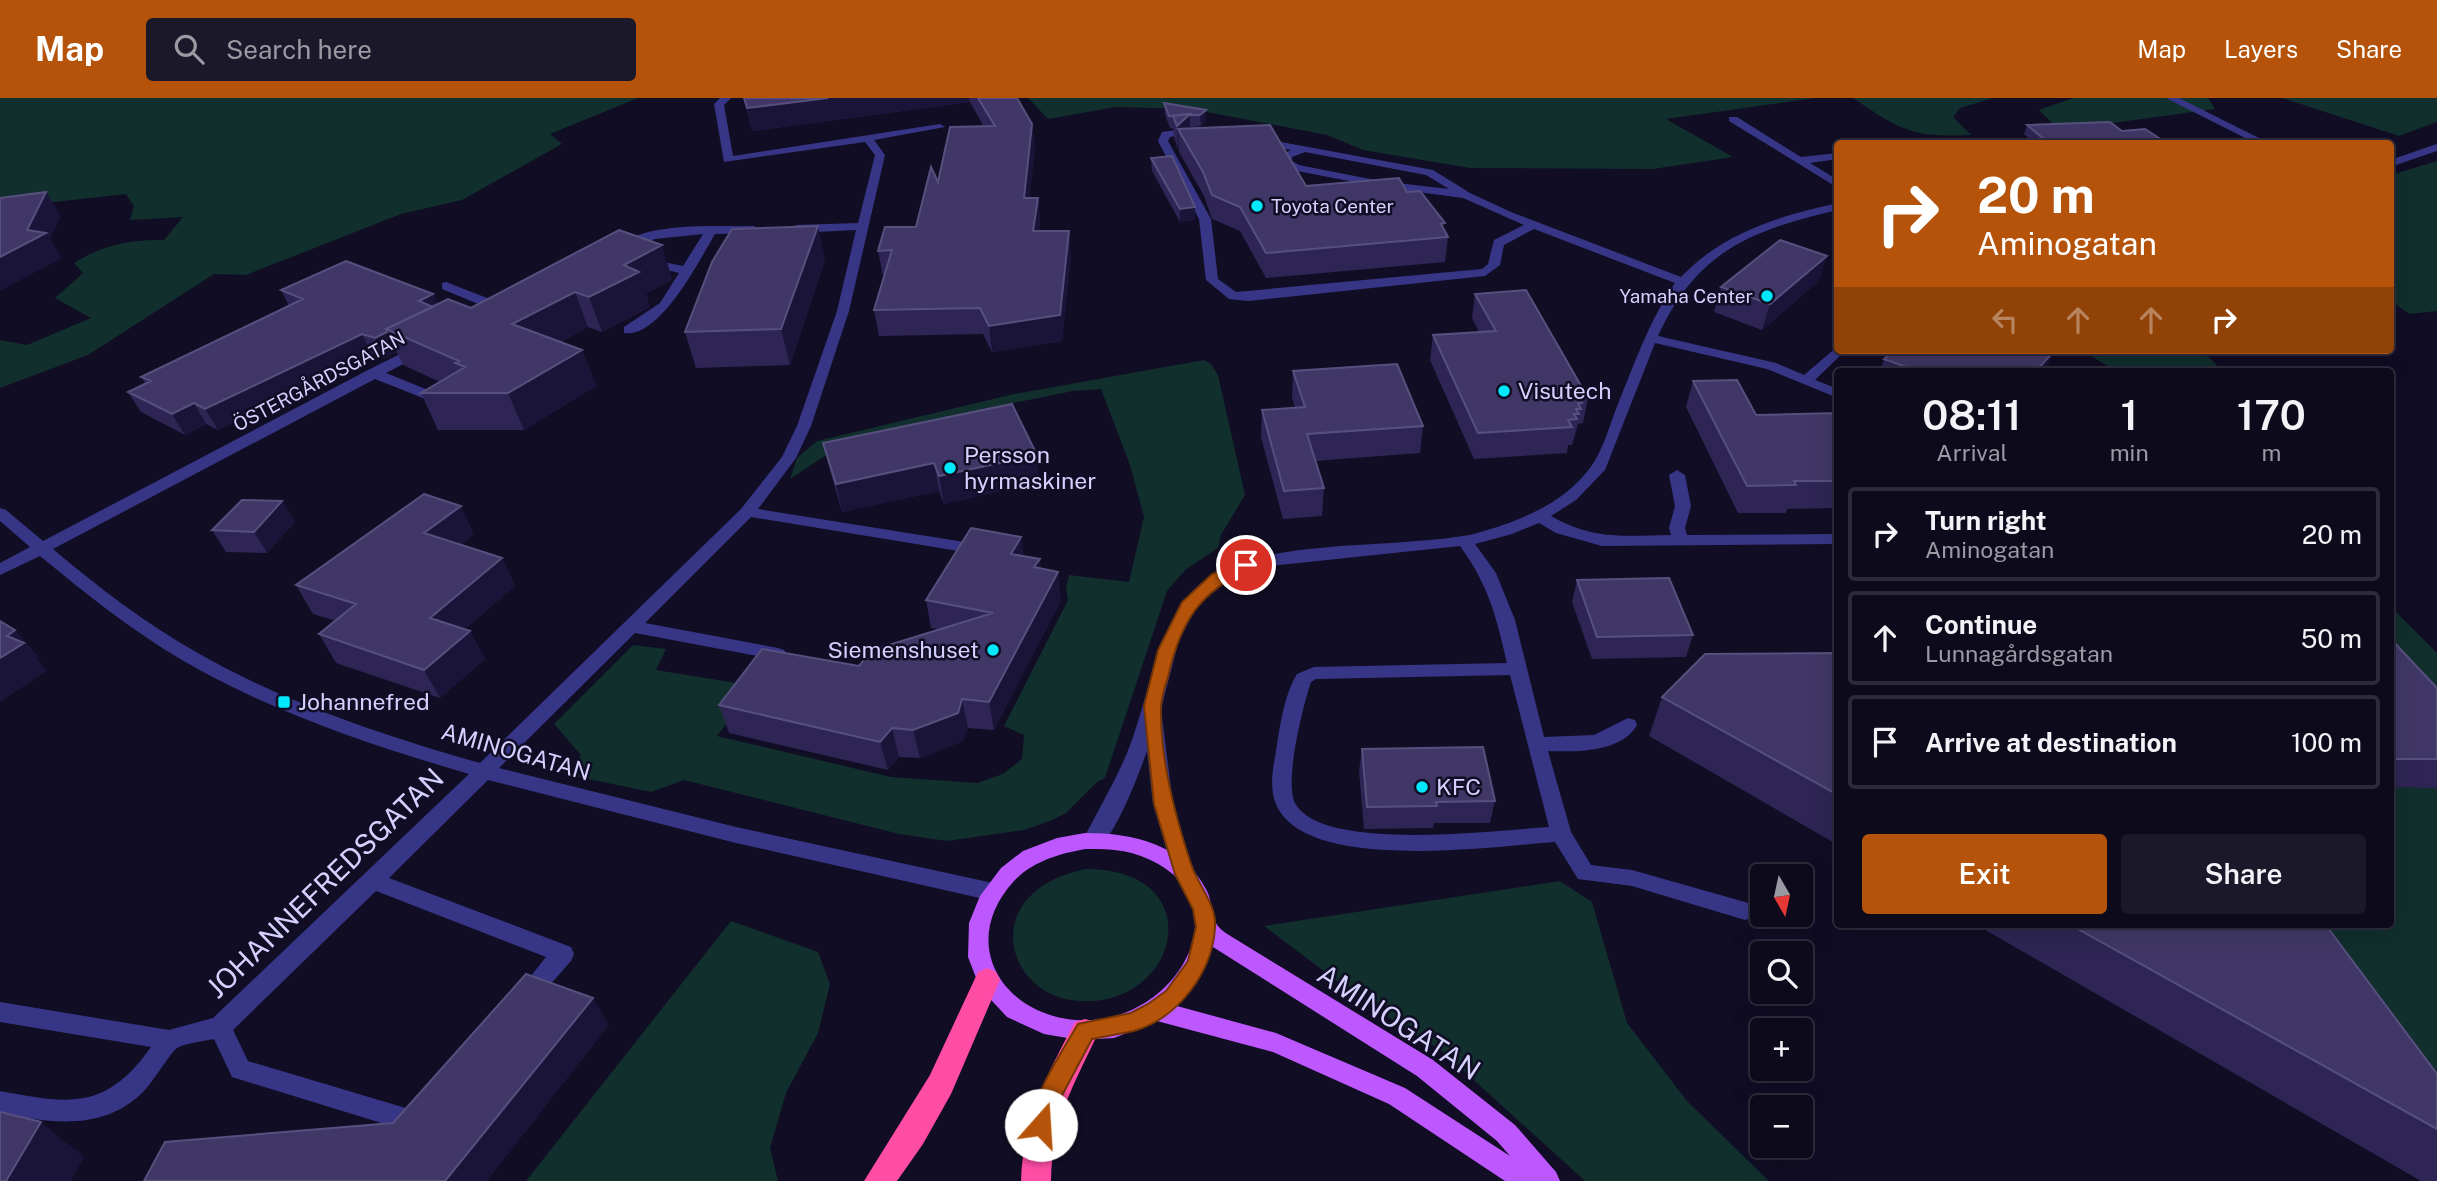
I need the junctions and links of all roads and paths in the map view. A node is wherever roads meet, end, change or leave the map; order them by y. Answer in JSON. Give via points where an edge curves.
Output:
{"nodes":[{"id":1,"x":726,"y":98,"type":"edge"},
{"id":2,"x":2171,"y":98,"type":"edge"},
{"id":3,"x":1733,"y":119,"type":"dead end"},
{"id":4,"x":940,"y":127,"type":"dead end"},
{"id":5,"x":1215,"y":133,"type":"edge"},
{"id":6,"x":867,"y":138,"type":"junction"},
{"id":7,"x":1241,"y":138,"type":"edge"},
{"id":8,"x":2258,"y":140,"type":"edge"},
{"id":9,"x":2437,"y":147,"type":"edge"},
{"id":10,"x":1304,"y":149,"type":"junction"},
{"id":11,"x":1834,"y":156,"type":"edge"},
{"id":12,"x":1797,"y":160,"type":"junction"},
{"id":13,"x":2394,"y":163,"type":"edge"},
{"id":14,"x":1834,"y":183,"type":"edge"},
{"id":15,"x":1466,"y":195,"type":"junction"},
{"id":16,"x":1834,"y":207,"type":"edge"},
{"id":17,"x":1532,"y":225,"type":"junction"},
{"id":18,"x":865,"y":226,"type":"junction"},
{"id":19,"x":710,"y":231,"type":"junction"},
{"id":20,"x":688,"y":271,"type":"junction"},
{"id":21,"x":1681,"y":281,"type":"junction"},
{"id":22,"x":446,"y":286,"type":"dead end"},
{"id":23,"x":480,"y":319,"type":"edge"},
{"id":24,"x":629,"y":330,"type":"dead end"},
{"id":25,"x":1650,"y":338,"type":"junction"},
{"id":26,"x":433,"y":342,"type":"edge"},
{"id":27,"x":1835,"y":354,"type":"edge"},
{"id":28,"x":373,"y":373,"type":"junction"},
{"id":29,"x":1807,"y":380,"type":"junction"},
{"id":30,"x":1834,"y":392,"type":"edge"},
{"id":31,"x":453,"y":405,"type":"edge"},
{"id":32,"x":1676,"y":475,"type":"dead end"},
{"id":33,"x":747,"y":512,"type":"junction"},
{"id":34,"x":0,"y":513,"type":"edge"},
{"id":35,"x":1539,"y":516,"type":"junction"},
{"id":36,"x":1834,"y":539,"type":"edge"},
{"id":37,"x":1680,"y":541,"type":"junction"},
{"id":38,"x":1465,"y":542,"type":"junction"},
{"id":39,"x":41,"y":549,"type":"junction"},
{"id":40,"x":1001,"y":553,"type":"edge"},
{"id":41,"x":0,"y":570,"type":"edge"},
{"id":42,"x":634,"y":626,"type":"junction"},
{"id":43,"x":779,"y":654,"type":"edge"},
{"id":44,"x":1517,"y":669,"type":"junction"},
{"id":45,"x":1152,"y":706,"type":"junction"},
{"id":46,"x":1628,"y":725,"type":"dead end"},
{"id":47,"x":1536,"y":744,"type":"junction"},
{"id":48,"x":481,"y":772,"type":"junction"},
{"id":49,"x":1561,"y":834,"type":"junction"},
{"id":50,"x":1093,"y":839,"type":"junction"},
{"id":51,"x":1184,"y":874,"type":"junction"},
{"id":52,"x":372,"y":881,"type":"junction"},
{"id":53,"x":993,"y":892,"type":"junction"},
{"id":54,"x":1745,"y":911,"type":"dead end"},
{"id":55,"x":1206,"y":927,"type":"junction"},
{"id":56,"x":987,"y":980,"type":"junction"},
{"id":57,"x":1156,"y":1010,"type":"junction"},
{"id":58,"x":0,"y":1013,"type":"edge"},
{"id":59,"x":510,"y":1013,"type":"edge"},
{"id":60,"x":220,"y":1027,"type":"junction"},
{"id":61,"x":1085,"y":1031,"type":"junction"},
{"id":62,"x":169,"y":1040,"type":"junction"},
{"id":63,"x":0,"y":1102,"type":"edge"},
{"id":64,"x":432,"y":1102,"type":"edge"},
{"id":65,"x":879,"y":1181,"type":"edge"},
{"id":66,"x":1036,"y":1181,"type":"edge"},
{"id":67,"x":1530,"y":1181,"type":"edge"},
{"id":68,"x":1547,"y":1181,"type":"edge"}],
"edges":[{"from":1,"to":6,"type":"street","via":[[719,104],[728,160]]},
{"from":2,"to":8,"type":"street"},
{"from":3,"to":12,"type":"street"},
{"from":4,"to":6,"type":"street"},
{"from":5,"to":17,"type":"street","via":[[1185,130],[1167,134],[1163,141],[1205,219],[1212,280],[1233,296],[1485,272],[1494,265],[1498,243]]},
{"from":6,"to":18,"type":"street","via":[[880,155]]},
{"from":7,"to":10,"type":"street"},
{"from":9,"to":13,"type":"street"},
{"from":10,"to":15,"type":"street","via":[[1429,172]]},
{"from":10,"to":15,"type":"street","via":[[1286,155],[1287,163],[1380,184]]},
{"from":11,"to":12,"type":"street"},
{"from":12,"to":14,"type":"street"},
{"from":15,"to":17,"type":"street"},
{"from":16,"to":21,"type":"street","via":[[1737,238]]},
{"from":17,"to":21,"type":"street"},
{"from":18,"to":19,"type":"street","via":[[777,229],[741,237]]},
{"from":18,"to":33,"type":"street","via":[[843,312],[804,426],[789,458]]},
{"from":19,"to":20,"type":"street"},
{"from":19,"to":20,"type":"street","via":[[645,236],[613,252]]},
{"from":20,"to":24,"type":"street","via":[[665,306]]},
{"from":21,"to":25,"type":"street"},
{"from":22,"to":23,"type":"street","via":[[506,306]]},
{"from":25,"to":29,"type":"street","via":[[1732,355]]},
{"from":25,"to":35,"type":"street","via":[[1597,470],[1584,486]]},
{"from":26,"to":28,"type":"street","name":"ÖSTERGÅRDSGATAN"},
{"from":27,"to":29,"type":"street"},
{"from":28,"to":31,"type":"street"},
{"from":28,"to":39,"type":"street","name":"ÖSTERGÅRDSGATAN"},
{"from":29,"to":30,"type":"street"},
{"from":32,"to":37,"type":"street","via":[[1683,506],[1677,528]]},
{"from":33,"to":40,"type":"street"},
{"from":33,"to":42,"type":"street"},
{"from":34,"to":39,"type":"street","name":"AMINOGATAN"},
{"from":35,"to":37,"type":"street","via":[[1562,529],[1602,541]]},
{"from":35,"to":38,"type":"street"},
{"from":36,"to":37,"type":"street"},
{"from":38,"to":44,"type":"street","via":[[1488,573],[1506,620]]},
{"from":38,"to":45,"type":"street","via":[[1295,556],[1246,565],[1218,577],[1188,606],[1166,650]]},
{"from":39,"to":41,"type":"street"},
{"from":39,"to":48,"type":"street","name":"AMINOGATAN","via":[[136,624],[218,671],[356,731]]},
{"from":42,"to":43,"type":"street"},
{"from":42,"to":48,"type":"street"},
{"from":44,"to":47,"type":"street"},
{"from":44,"to":49,"type":"street","via":[[1314,673],[1303,678],[1282,789],[1285,804],[1304,823],[1325,834],[1389,842]]},
{"from":45,"to":50,"type":"street","via":[[1120,794]]},
{"from":45,"to":51,"type":"street","via":[[1163,804]]},
{"from":46,"to":47,"type":"street","via":[[1609,740]]},
{"from":47,"to":49,"type":"street"},
{"from":48,"to":52,"type":"street","name":"JOHANNEFREDSGATAN"},
{"from":48,"to":53,"type":"street","name":"AMINOGATAN"},
{"from":49,"to":54,"type":"street","via":[[1585,873],[1632,878]]},
{"from":50,"to":51,"type":"main road","via":[[1144,848]]},
{"from":50,"to":53,"type":"main road","via":[[1069,842],[1026,861]]},
{"from":51,"to":55,"type":"main road","via":[[1196,890]]},
{"from":52,"to":59,"type":"street","via":[[563,954]]},
{"from":52,"to":60,"type":"street","name":"JOHANNEFREDSGATAN"},
{"from":53,"to":56,"type":"main road","via":[[982,913],[978,936]]},
{"from":55,"to":57,"type":"main road","via":[[1204,946],[1188,981]]},
{"from":55,"to":68,"type":"main road","name":"AMINOGATAN","via":[[1277,979],[1425,1068],[1506,1133]]},
{"from":56,"to":61,"type":"main road","via":[[1016,1011],[1037,1022]]},
{"from":56,"to":65,"type":"highway","via":[[957,1054],[924,1116]]},
{"from":57,"to":61,"type":"main road","via":[[1134,1021]]},
{"from":57,"to":67,"type":"main road","via":[[1276,1043],[1397,1096]]},
{"from":58,"to":62,"type":"street","name":"JOHANNEFREDSGATAN"},
{"from":60,"to":62,"type":"street","name":"JOHANNEFREDSGATAN"},
{"from":60,"to":64,"type":"street","via":[[240,1069],[414,1122]]},
{"from":61,"to":66,"type":"highway","via":[[1048,1101],[1035,1148]]},
{"from":62,"to":63,"type":"street","via":[[149,1072],[106,1105],[66,1112]]}]}
